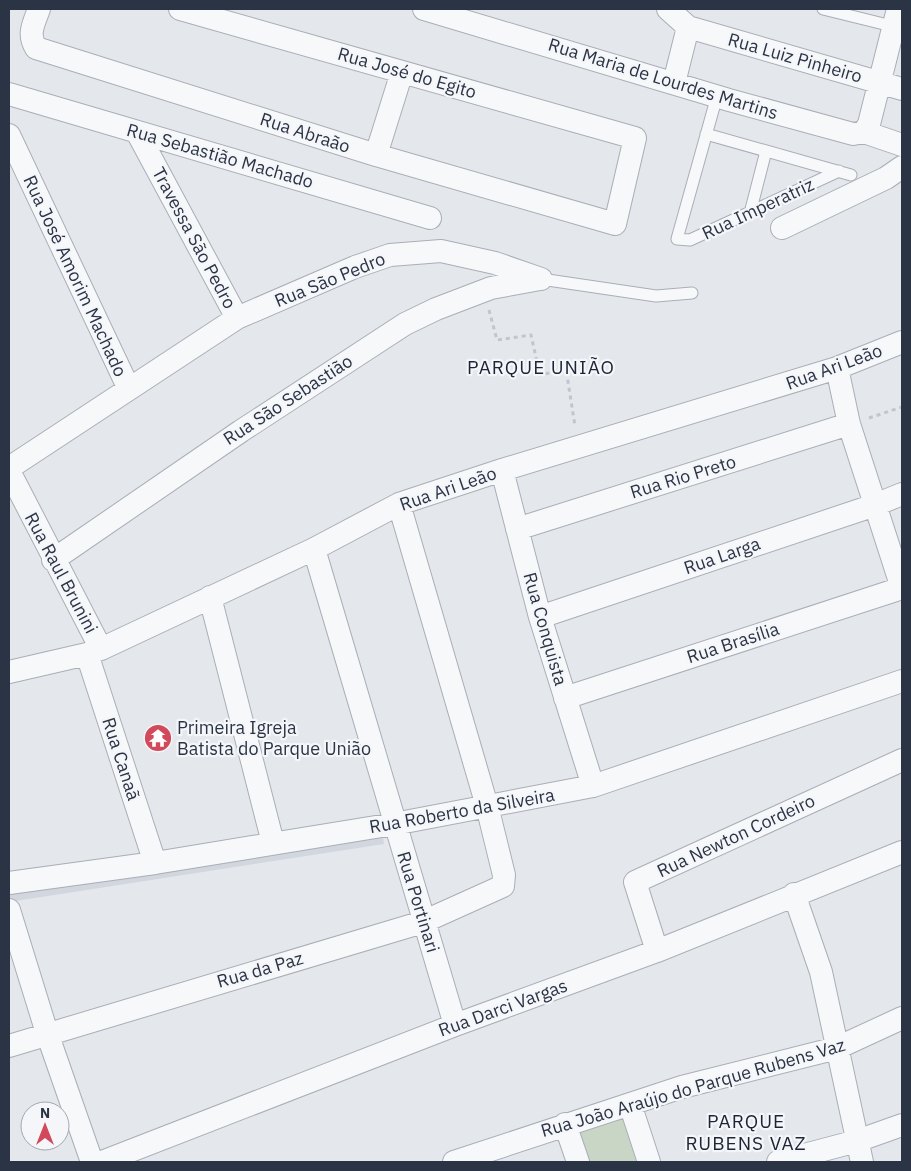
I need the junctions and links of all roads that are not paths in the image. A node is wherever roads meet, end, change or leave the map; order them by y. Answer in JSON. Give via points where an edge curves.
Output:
{"nodes":[{"id":1,"x":39,"y":9,"type":"edge"},
{"id":2,"x":180,"y":9,"type":"edge"},
{"id":3,"x":424,"y":9,"type":"edge"},
{"id":4,"x":668,"y":9,"type":"edge"},
{"id":5,"x":823,"y":9,"type":"edge"},
{"id":6,"x":898,"y":21,"type":"edge"},
{"id":7,"x":688,"y":27,"type":"junction"},
{"id":8,"x":402,"y":72,"type":"junction"},
{"id":9,"x":880,"y":82,"type":"junction"},
{"id":10,"x":674,"y":83,"type":"junction"},
{"id":11,"x":902,"y":89,"type":"edge"},
{"id":12,"x":9,"y":94,"type":"edge"},
{"id":13,"x":717,"y":96,"type":"junction"},
{"id":14,"x":137,"y":132,"type":"junction"},
{"id":15,"x":864,"y":132,"type":"junction"},
{"id":16,"x":706,"y":134,"type":"junction"},
{"id":17,"x":9,"y":135,"type":"edge"},
{"id":18,"x":902,"y":145,"type":"edge"},
{"id":19,"x":766,"y":151,"type":"junction"},
{"id":20,"x":376,"y":155,"type":"junction"},
{"id":21,"x":902,"y":167,"type":"edge"},
{"id":22,"x":839,"y":171,"type":"junction"},
{"id":23,"x":851,"y":175,"type":"dead end"},
{"id":24,"x":750,"y":212,"type":"junction"},
{"id":25,"x":430,"y":218,"type":"dead end"},
{"id":26,"x":615,"y":224,"type":"joint"},
{"id":27,"x":782,"y":228,"type":"dead end"},
{"id":28,"x":541,"y":279,"type":"junction"},
{"id":29,"x":692,"y":293,"type":"dead end"},
{"id":30,"x":237,"y":318,"type":"junction"},
{"id":31,"x":902,"y":342,"type":"edge"},
{"id":32,"x":837,"y":368,"type":"junction"},
{"id":33,"x":129,"y":389,"type":"junction"},
{"id":34,"x":849,"y":424,"type":"junction"},
{"id":35,"x":9,"y":469,"type":"edge"},
{"id":36,"x":502,"y":470,"type":"junction"},
{"id":37,"x":902,"y":494,"type":"edge"},
{"id":38,"x":399,"y":504,"type":"junction"},
{"id":39,"x":874,"y":505,"type":"junction"},
{"id":40,"x":517,"y":529,"type":"junction"},
{"id":41,"x":314,"y":548,"type":"junction"},
{"id":42,"x":53,"y":560,"type":"junction"},
{"id":43,"x":902,"y":588,"type":"edge"},
{"id":44,"x":210,"y":597,"type":"junction"},
{"id":45,"x":540,"y":618,"type":"junction"},
{"id":46,"x":94,"y":652,"type":"junction"},
{"id":47,"x":9,"y":672,"type":"edge"},
{"id":48,"x":902,"y":681,"type":"edge"},
{"id":49,"x":565,"y":698,"type":"junction"},
{"id":50,"x":901,"y":765,"type":"edge"},
{"id":51,"x":593,"y":786,"type":"junction"},
{"id":52,"x":487,"y":806,"type":"junction"},
{"id":53,"x":394,"y":824,"type":"junction"},
{"id":54,"x":273,"y":843,"type":"junction"},
{"id":55,"x":902,"y":852,"type":"edge"},
{"id":56,"x":155,"y":863,"type":"junction"},
{"id":57,"x":9,"y":883,"type":"edge"},
{"id":58,"x":794,"y":894,"type":"junction"},
{"id":59,"x":9,"y":910,"type":"edge"},
{"id":60,"x":423,"y":922,"type":"junction"},
{"id":61,"x":657,"y":951,"type":"junction"},
{"id":62,"x":902,"y":1018,"type":"edge"},
{"id":63,"x":455,"y":1025,"type":"junction"},
{"id":64,"x":47,"y":1033,"type":"junction"},
{"id":65,"x":9,"y":1046,"type":"edge"},
{"id":66,"x":837,"y":1048,"type":"junction"},
{"id":67,"x":630,"y":1104,"type":"junction"},
{"id":68,"x":565,"y":1124,"type":"junction"},
{"id":69,"x":902,"y":1126,"type":"edge"},
{"id":70,"x":859,"y":1152,"type":"edge"},
{"id":71,"x":92,"y":1162,"type":"edge"},
{"id":72,"x":102,"y":1162,"type":"edge"},
{"id":73,"x":454,"y":1162,"type":"edge"},
{"id":74,"x":578,"y":1162,"type":"edge"},
{"id":75,"x":649,"y":1162,"type":"edge"},
{"id":76,"x":778,"y":1162,"type":"edge"}],
"edges":[{"from":1,"to":20,"type":"street","name":"Rua Abraão","via":[[32,29],[36,48]]},
{"from":2,"to":8,"type":"street","name":"Rua José do Egito"},
{"from":3,"to":10,"type":"street","name":"Rua Maria de Lourdes Martins"},
{"from":4,"to":7,"type":"street"},
{"from":5,"to":6,"type":"lane"},
{"from":6,"to":9,"type":"street"},
{"from":7,"to":9,"type":"street","name":"Rua Luiz Pinheiro"},
{"from":7,"to":10,"type":"street"},
{"from":8,"to":20,"type":"street"},
{"from":8,"to":26,"type":"street","name":"Rua José do Egito","via":[[635,138]]},
{"from":9,"to":11,"type":"street","name":"Rua Luiz Pinheiro"},
{"from":9,"to":15,"type":"street"},
{"from":10,"to":13,"type":"street","name":"Rua Maria de Lourdes Martins"},
{"from":12,"to":14,"type":"street","name":"Rua Sebastião Machado"},
{"from":13,"to":15,"type":"street","name":"Rua Maria de Lourdes Martins","via":[[853,134]]},
{"from":13,"to":16,"type":"lane"},
{"from":14,"to":25,"type":"street","name":"Rua Sebastião Machado"},
{"from":14,"to":30,"type":"street","name":"Travessa São Pedro"},
{"from":15,"to":18,"type":"street","name":"Rua Maria de Lourdes Martins"},
{"from":16,"to":19,"type":"lane"},
{"from":16,"to":24,"type":"lane","name":"Rua Imperatriz","via":[[676,239],[690,240]]},
{"from":17,"to":33,"type":"street","name":"Rua José Amorim Machado"},
{"from":19,"to":22,"type":"lane"},
{"from":19,"to":24,"type":"lane"},
{"from":20,"to":26,"type":"street","name":"Rua Abraão"},
{"from":21,"to":27,"type":"street","via":[[886,178]]},
{"from":22,"to":23,"type":"lane"},
{"from":22,"to":24,"type":"lane","name":"Rua Imperatriz"},
{"from":28,"to":29,"type":"lane","name":"Rua São Pedro","via":[[656,296]]},
{"from":28,"to":30,"type":"street","name":"Rua São Pedro","via":[[458,253],[390,255]]},
{"from":28,"to":42,"type":"street","name":"Rua São Sebastião","via":[[483,290],[405,324]]},
{"from":30,"to":33,"type":"street","name":"Rua São Pedro"},
{"from":31,"to":32,"type":"street","name":"Rua Ari Leão"},
{"from":32,"to":34,"type":"street"},
{"from":32,"to":36,"type":"street","name":"Rua Ari Leão"},
{"from":33,"to":35,"type":"street","name":"Rua São Pedro"},
{"from":34,"to":39,"type":"street"},
{"from":34,"to":40,"type":"street","name":"Rua Rio Preto"},
{"from":35,"to":42,"type":"street","name":"Rua Raul Brunini"},
{"from":36,"to":38,"type":"street","name":"Rua Ari Leão"},
{"from":36,"to":40,"type":"street","name":"Rua Conquista"},
{"from":37,"to":39,"type":"street","name":"Rua Larga"},
{"from":38,"to":41,"type":"street","name":"Rua Ari Leão"},
{"from":38,"to":52,"type":"street"},
{"from":39,"to":43,"type":"street"},
{"from":39,"to":45,"type":"street","name":"Rua Larga"},
{"from":40,"to":45,"type":"street","name":"Rua Conquista"},
{"from":41,"to":44,"type":"street","name":"Rua Ari Leão"},
{"from":41,"to":53,"type":"street","name":"Rua Portinari"},
{"from":42,"to":46,"type":"street","name":"Rua Raul Brunini"},
{"from":43,"to":49,"type":"street","name":"Rua Brasília"},
{"from":44,"to":46,"type":"street","name":"Rua Ari Leão"},
{"from":44,"to":54,"type":"street"},
{"from":45,"to":49,"type":"street","name":"Rua Conquista"},
{"from":46,"to":47,"type":"street","name":"Rua Ari Leão"},
{"from":46,"to":56,"type":"street","name":"Rua Canaã"},
{"from":48,"to":51,"type":"street","name":"Rua Roberto da Silveira"},
{"from":49,"to":51,"type":"street","name":"Rua Conquista"},
{"from":50,"to":61,"type":"street","name":"Rua Newton Cordeiro","via":[[635,882]]},
{"from":51,"to":52,"type":"street","name":"Rua Roberto da Silveira"},
{"from":52,"to":53,"type":"street","name":"Rua Roberto da Silveira"},
{"from":52,"to":60,"type":"street","name":"Rua da Paz","via":[[505,882],[499,889]]},
{"from":53,"to":54,"type":"street","name":"Rua Roberto da Silveira"},
{"from":53,"to":60,"type":"street","name":"Rua Portinari"},
{"from":54,"to":56,"type":"street","name":"Rua Roberto da Silveira"},
{"from":55,"to":58,"type":"street","name":"Rua Darci Vargas"},
{"from":56,"to":57,"type":"street","name":"Rua Roberto da Silveira"},
{"from":58,"to":61,"type":"street","name":"Rua Darci Vargas"},
{"from":58,"to":66,"type":"street","via":[[817,958]]},
{"from":59,"to":64,"type":"street"},
{"from":60,"to":63,"type":"street","name":"Rua Portinari"},
{"from":60,"to":64,"type":"street","name":"Rua da Paz"},
{"from":61,"to":63,"type":"street","name":"Rua Darci Vargas"},
{"from":62,"to":66,"type":"street","name":"Rua João Araújo do Parque Rubens Vaz"},
{"from":63,"to":72,"type":"street","name":"Rua Darci Vargas"},
{"from":64,"to":65,"type":"street","name":"Rua da Paz"},
{"from":64,"to":71,"type":"street"},
{"from":66,"to":67,"type":"street","name":"Rua João Araújo do Parque Rubens Vaz","via":[[682,1087]]},
{"from":66,"to":70,"type":"street"},
{"from":67,"to":68,"type":"street","name":"Rua João Araújo do Parque Rubens Vaz"},
{"from":67,"to":75,"type":"street"},
{"from":68,"to":73,"type":"street","name":"Rua João Araújo do Parque Rubens Vaz"},
{"from":68,"to":74,"type":"street"},
{"from":69,"to":70,"type":"street"},
{"from":70,"to":76,"type":"street"}]}
